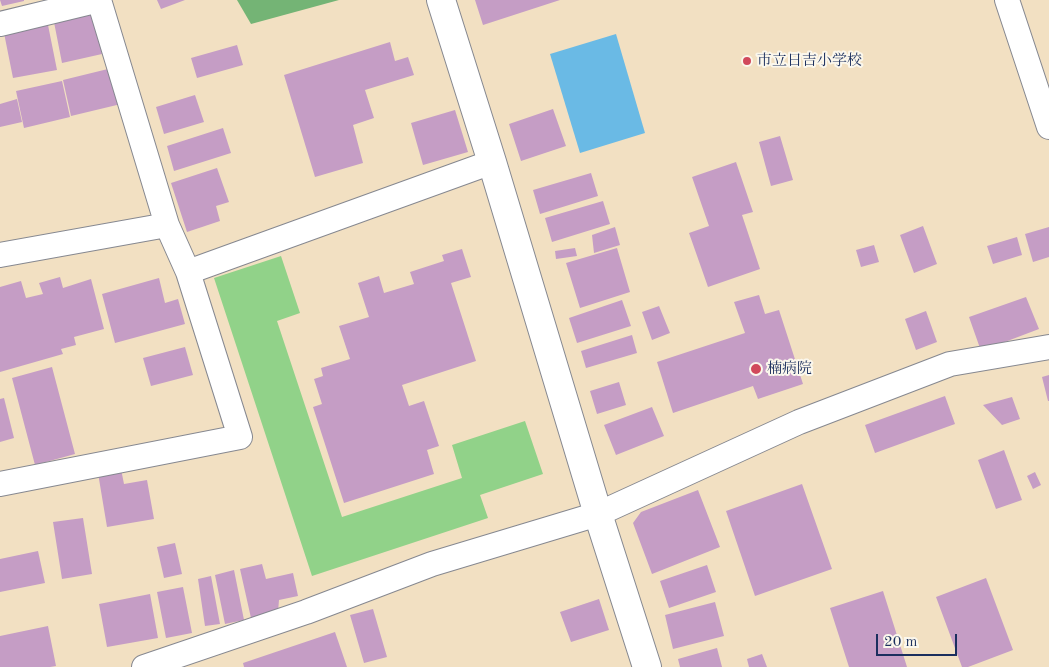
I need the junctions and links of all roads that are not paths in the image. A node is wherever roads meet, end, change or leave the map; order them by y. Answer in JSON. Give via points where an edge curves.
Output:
{"nodes":[{"id":1,"x":99,"y":0,"type":"edge"},
{"id":2,"x":441,"y":0,"type":"edge"},
{"id":3,"x":1007,"y":0,"type":"edge"},
{"id":4,"x":0,"y":24,"type":"edge"},
{"id":5,"x":1049,"y":127,"type":"edge"},
{"id":6,"x":492,"y":162,"type":"junction"},
{"id":7,"x":167,"y":224,"type":"junction"},
{"id":8,"x":0,"y":255,"type":"edge"},
{"id":9,"x":188,"y":272,"type":"junction"},
{"id":10,"x":1049,"y":347,"type":"edge"},
{"id":11,"x":0,"y":484,"type":"edge"},
{"id":12,"x":598,"y":514,"type":"junction"},
{"id":13,"x":144,"y":667,"type":"edge"},
{"id":14,"x":647,"y":667,"type":"edge"}],
"edges":[{"from":1,"to":4,"type":"street"},
{"from":1,"to":7,"type":"street"},
{"from":2,"to":6,"type":"street"},
{"from":3,"to":5,"type":"street"},
{"from":6,"to":9,"type":"street"},
{"from":6,"to":12,"type":"street"},
{"from":7,"to":8,"type":"street"},
{"from":7,"to":9,"type":"street"},
{"from":9,"to":11,"type":"street","via":[[240,437]]},
{"from":10,"to":12,"type":"street","via":[[950,364],[799,422]]},
{"from":12,"to":13,"type":"street","via":[[432,564],[306,612]]},
{"from":12,"to":14,"type":"street"}]}
